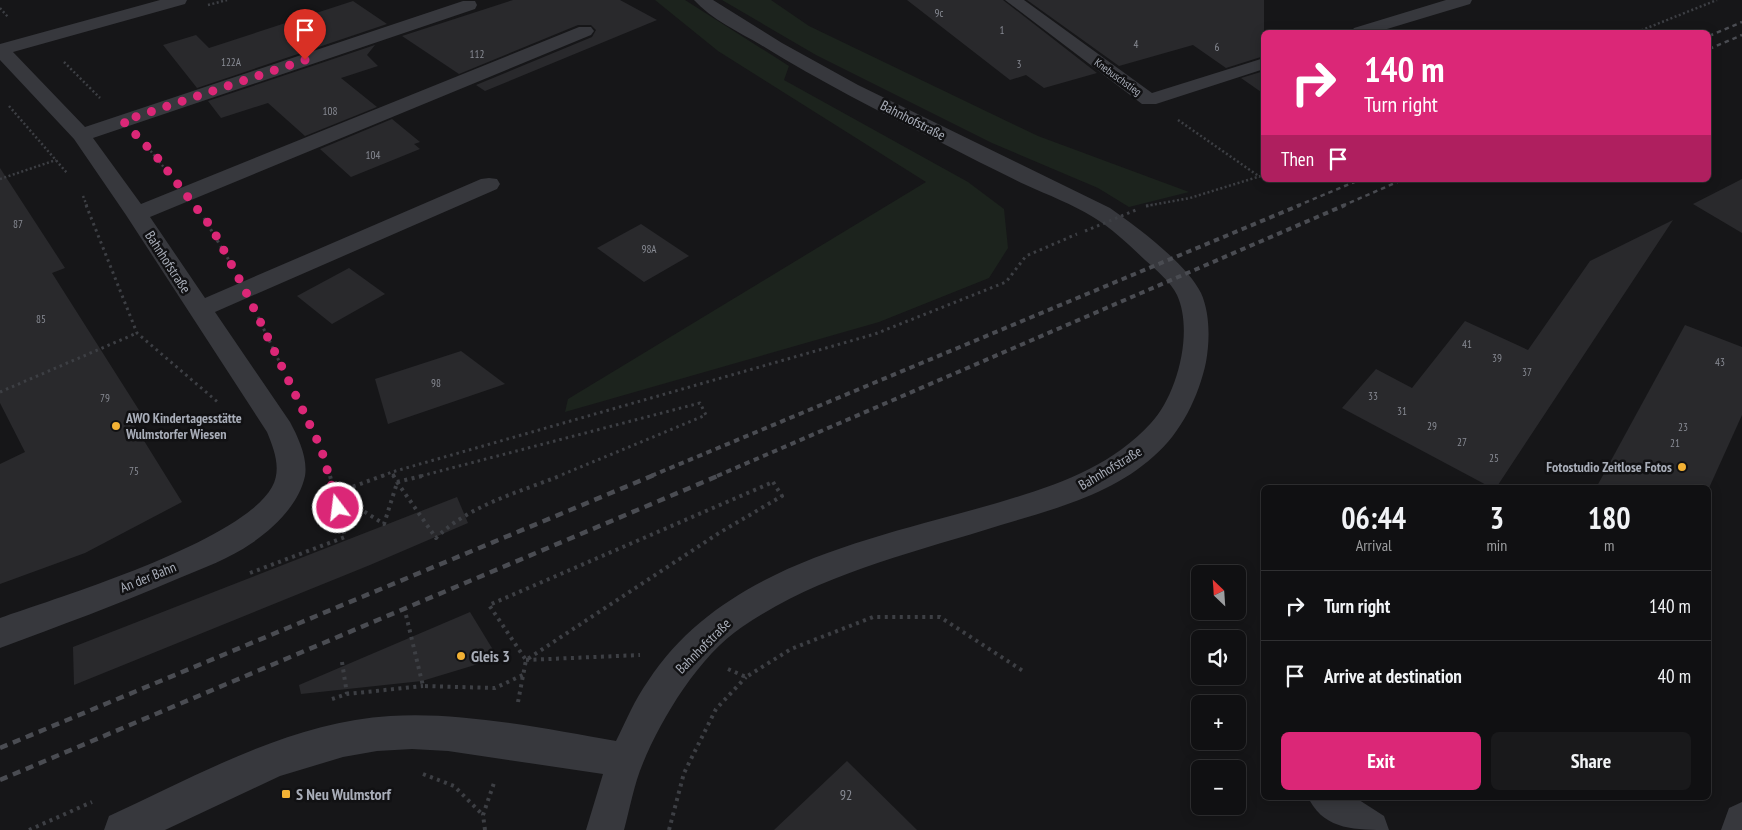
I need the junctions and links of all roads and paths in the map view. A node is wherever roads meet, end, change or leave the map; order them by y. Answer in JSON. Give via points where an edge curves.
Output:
{"nodes":[{"id":1,"x":179,"y":0,"type":"edge"},
{"id":2,"x":227,"y":0,"type":"edge"},
{"id":3,"x":702,"y":0,"type":"edge"},
{"id":4,"x":1014,"y":0,"type":"edge"},
{"id":5,"x":1464,"y":0,"type":"edge"},
{"id":6,"x":1717,"y":0,"type":"edge"},
{"id":7,"x":468,"y":5,"type":"dead end"},
{"id":8,"x":199,"y":8,"type":"dead end"},
{"id":9,"x":1366,"y":30,"type":"edge"},
{"id":10,"x":1642,"y":30,"type":"edge"},
{"id":11,"x":585,"y":31,"type":"dead end"},
{"id":12,"x":0,"y":50,"type":"edge"},
{"id":13,"x":60,"y":59,"type":"dead end"},
{"id":14,"x":1261,"y":64,"type":"edge"},
{"id":15,"x":1148,"y":100,"type":"junction"},
{"id":16,"x":6,"y":103,"type":"dead end"},
{"id":17,"x":123,"y":121,"type":"junction"},
{"id":18,"x":81,"y":135,"type":"junction"},
{"id":19,"x":56,"y":160,"type":"junction"},
{"id":20,"x":68,"y":174,"type":"dead end"},
{"id":21,"x":1260,"y":177,"type":"joint"},
{"id":22,"x":0,"y":179,"type":"edge"},
{"id":23,"x":489,"y":184,"type":"dead end"},
{"id":24,"x":80,"y":189,"type":"dead end"},
{"id":25,"x":184,"y":194,"type":"junction"},
{"id":26,"x":137,"y":214,"type":"junction"},
{"id":27,"x":245,"y":290,"type":"junction"},
{"id":28,"x":199,"y":310,"type":"junction"},
{"id":29,"x":137,"y":333,"type":"junction"},
{"id":30,"x":283,"y":369,"type":"dead end"},
{"id":31,"x":0,"y":392,"type":"edge"},
{"id":32,"x":224,"y":408,"type":"dead end"},
{"id":33,"x":392,"y":472,"type":"junction"},
{"id":34,"x":329,"y":475,"type":"dead end"},
{"id":35,"x":397,"y":482,"type":"junction"},
{"id":36,"x":335,"y":493,"type":"junction"},
{"id":37,"x":281,"y":496,"type":"junction"},
{"id":38,"x":345,"y":537,"type":"dead end"},
{"id":39,"x":406,"y":615,"type":"dead end"},
{"id":40,"x":0,"y":633,"type":"edge"},
{"id":41,"x":692,"y":653,"type":"junction"},
{"id":42,"x":526,"y":660,"type":"junction"},
{"id":43,"x":342,"y":662,"type":"dead end"},
{"id":44,"x":1023,"y":671,"type":"dead end"},
{"id":45,"x":746,"y":677,"type":"junction"},
{"id":46,"x":423,"y":686,"type":"junction"},
{"id":47,"x":508,"y":741,"type":"junction"},
{"id":48,"x":625,"y":760,"type":"junction"},
{"id":49,"x":417,"y":772,"type":"dead end"},
{"id":50,"x":1329,"y":801,"type":"dead end"},
{"id":51,"x":483,"y":815,"type":"junction"},
{"id":52,"x":1742,"y":821,"type":"edge"},
{"id":53,"x":123,"y":830,"type":"edge"},
{"id":54,"x":485,"y":830,"type":"edge"},
{"id":55,"x":604,"y":830,"type":"edge"},
{"id":56,"x":669,"y":830,"type":"edge"},
{"id":57,"x":1370,"y":830,"type":"edge"},
{"id":58,"x":1740,"y":830,"type":"edge"}],
"edges":[{"from":1,"to":12,"type":"street","name":"Bahnhofstraße"},
{"from":2,"to":8,"type":"path"},
{"from":3,"to":41,"type":"street","name":"Bahnhofstraße","via":[[825,74],[1102,213],[1125,229],[1168,268],[1189,294],[1195,320],[1196,347],[1187,387],[1165,426],[1144,449],[1105,475],[1066,494],[858,556],[793,580],[728,618]]},
{"from":4,"to":15,"type":"street","name":"Knebuschstieg"},
{"from":5,"to":9,"type":"street"},
{"from":6,"to":10,"type":"path"},
{"from":7,"to":17,"type":"street"},
{"from":11,"to":25,"type":"street"},
{"from":12,"to":18,"type":"street","name":"Bahnhofstraße"},
{"from":13,"to":17,"type":"path"},
{"from":14,"to":15,"type":"street","name":"Knebuschstieg"},
{"from":15,"to":21,"type":"path"},
{"from":16,"to":19,"type":"path"},
{"from":17,"to":18,"type":"street"},
{"from":17,"to":25,"type":"path","via":[[156,156]]},
{"from":18,"to":26,"type":"street","name":"Bahnhofstraße"},
{"from":19,"to":20,"type":"path"},
{"from":19,"to":22,"type":"path"},
{"from":21,"to":33,"type":"path","bridge":true,"via":[[1136,210],[1026,256],[1006,282],[876,334]]},
{"from":23,"to":27,"type":"street"},
{"from":24,"to":29,"type":"path"},
{"from":25,"to":26,"type":"street"},
{"from":25,"to":27,"type":"path","via":[[212,228]]},
{"from":26,"to":28,"type":"street","name":"Bahnhofstraße"},
{"from":27,"to":28,"type":"street"},
{"from":27,"to":30,"type":"path"},
{"from":28,"to":37,"type":"street","name":"Bahnhofstraße","via":[[280,429],[290,458],[290,477]]},
{"from":29,"to":31,"type":"path"},
{"from":29,"to":32,"type":"path"},
{"from":33,"to":35,"type":"path"},
{"from":33,"to":36,"type":"path"},
{"from":34,"to":36,"type":"path"},
{"from":35,"to":35,"type":"path","via":[[700,403],[706,415],[481,508],[448,526],[436,538],[429,523]]},
{"from":35,"to":36,"type":"path","via":[[384,524]]},
{"from":36,"to":37,"type":"path"},
{"from":36,"to":38,"type":"path"},
{"from":37,"to":40,"type":"street","name":"An der Bahn","via":[[268,512],[241,534],[209,552]]},
{"from":39,"to":46,"type":"path"},
{"from":41,"to":42,"type":"path"},
{"from":41,"to":45,"type":"path"},
{"from":41,"to":48,"type":"street","name":"Bahnhofstraße","via":[[660,692]]},
{"from":42,"to":42,"type":"path","via":[[719,533],[782,496],[773,482],[489,605]]},
{"from":42,"to":46,"type":"path","via":[[525,674],[496,688]]},
{"from":43,"to":46,"type":"path","via":[[347,694]]},
{"from":44,"to":45,"type":"path","via":[[940,617],[873,617],[791,649]]},
{"from":45,"to":56,"type":"path","via":[[716,709],[684,773]]},
{"from":47,"to":48,"type":"street"},
{"from":47,"to":51,"type":"path"},
{"from":47,"to":53,"type":"street","via":[[422,731],[377,734],[312,747],[281,757]]},
{"from":48,"to":55,"type":"street","name":"Bahnhofstraße"},
{"from":49,"to":51,"type":"path","via":[[454,786]]},
{"from":50,"to":57,"type":"street"},
{"from":51,"to":54,"type":"path"},
{"from":52,"to":58,"type":"street"}]}
